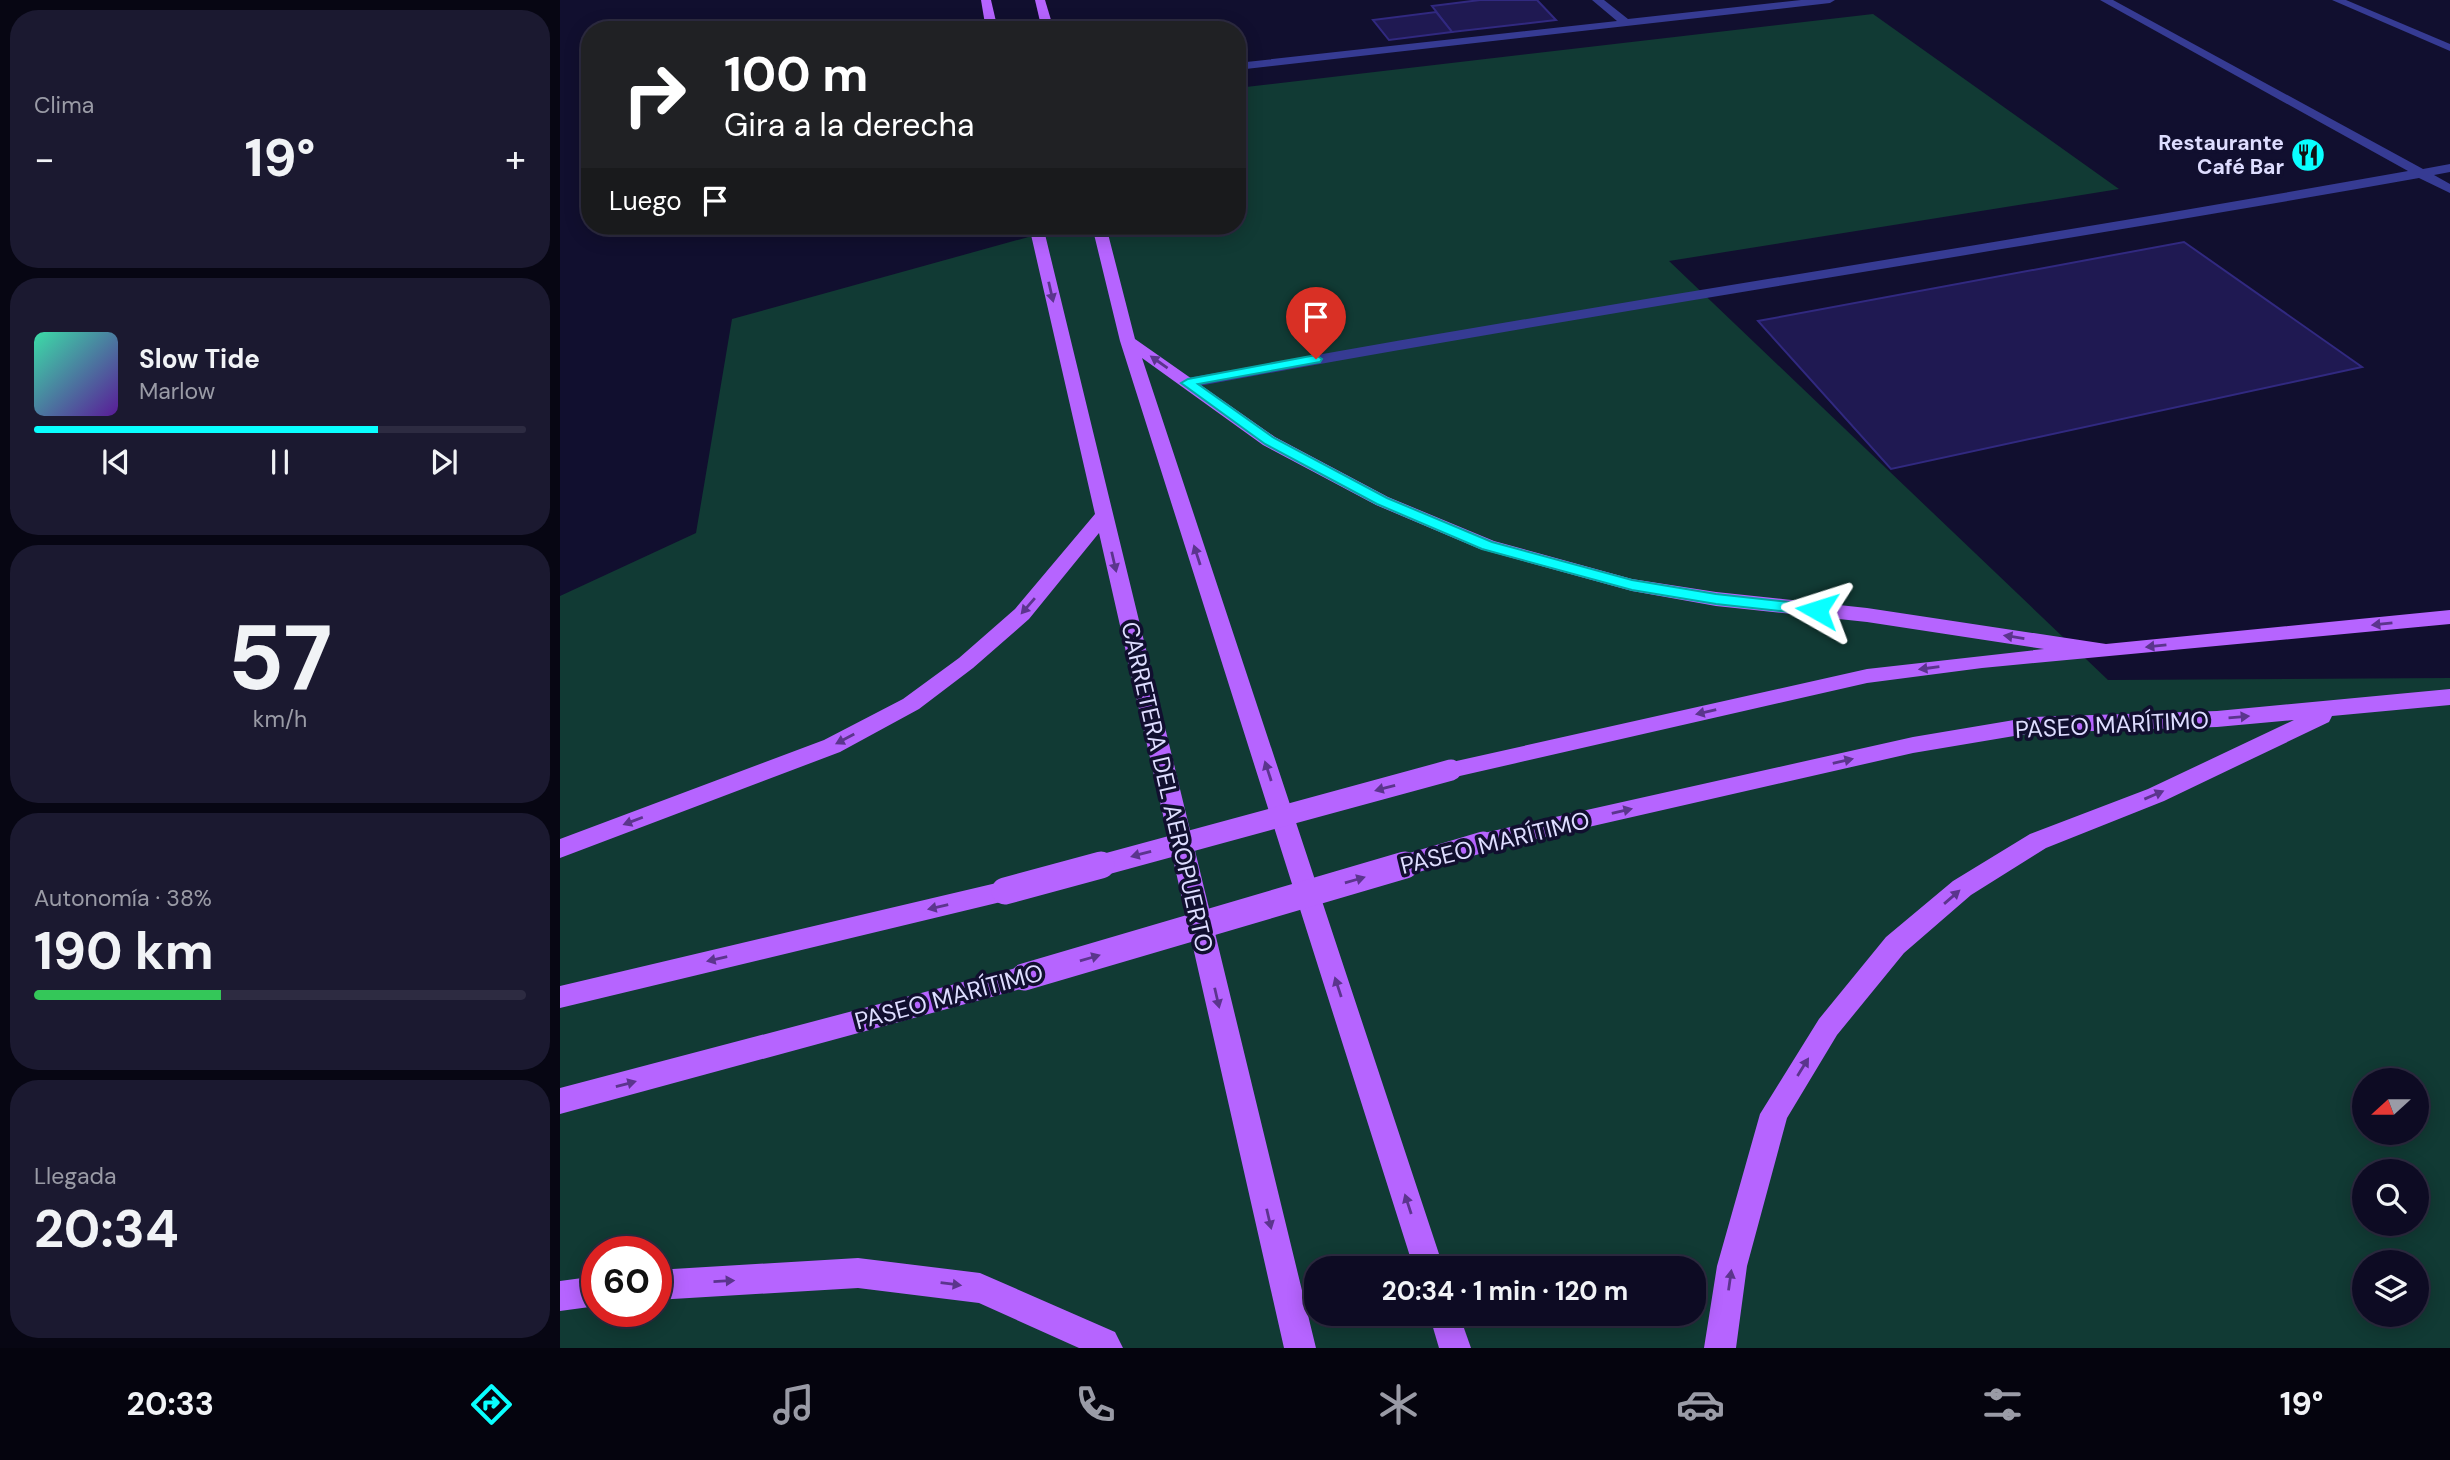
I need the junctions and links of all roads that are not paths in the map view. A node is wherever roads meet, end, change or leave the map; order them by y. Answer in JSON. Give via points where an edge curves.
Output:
{"nodes":[{"id":1,"x":986,"y":0,"type":"edge"},
{"id":2,"x":1040,"y":0,"type":"edge"},
{"id":3,"x":1597,"y":0,"type":"edge"},
{"id":4,"x":1830,"y":0,"type":"edge"},
{"id":5,"x":2105,"y":0,"type":"edge"},
{"id":6,"x":2337,"y":0,"type":"edge"},
{"id":7,"x":990,"y":21,"type":"edge"},
{"id":8,"x":1046,"y":21,"type":"edge"},
{"id":9,"x":1624,"y":21,"type":"junction"},
{"id":10,"x":2450,"y":48,"type":"edge"},
{"id":11,"x":1246,"y":66,"type":"edge"},
{"id":12,"x":2450,"y":169,"type":"edge"},
{"id":13,"x":2422,"y":174,"type":"junction"},
{"id":14,"x":2450,"y":189,"type":"edge"},
{"id":15,"x":1038,"y":235,"type":"edge"},
{"id":16,"x":1101,"y":235,"type":"edge"},
{"id":17,"x":1128,"y":341,"type":"junction"},
{"id":18,"x":1188,"y":383,"type":"junction"},
{"id":19,"x":1103,"y":516,"type":"junction"},
{"id":20,"x":2450,"y":617,"type":"edge"},
{"id":21,"x":2106,"y":651,"type":"junction"},
{"id":22,"x":2450,"y":697,"type":"edge"},
{"id":23,"x":2335,"y":709,"type":"junction"},
{"id":24,"x":560,"y":849,"type":"edge"},
{"id":25,"x":560,"y":997,"type":"edge"},
{"id":26,"x":560,"y":1101,"type":"edge"},
{"id":27,"x":1425,"y":1256,"type":"edge"},
{"id":28,"x":672,"y":1283,"type":"edge"},
{"id":29,"x":581,"y":1293,"type":"edge"},
{"id":30,"x":560,"y":1296,"type":"edge"},
{"id":31,"x":1448,"y":1326,"type":"edge"},
{"id":32,"x":1107,"y":1348,"type":"edge"},
{"id":33,"x":1300,"y":1348,"type":"edge"},
{"id":34,"x":1455,"y":1348,"type":"edge"},
{"id":35,"x":1720,"y":1348,"type":"edge"}],
"edges":[{"from":1,"to":7,"type":"main road"},
{"from":2,"to":8,"type":"main road"},
{"from":3,"to":9,"type":"street"},
{"from":4,"to":9,"type":"street"},
{"from":5,"to":13,"type":"street"},
{"from":6,"to":10,"type":"street"},
{"from":9,"to":11,"type":"street"},
{"from":12,"to":13,"type":"street"},
{"from":13,"to":14,"type":"street"},
{"from":13,"to":18,"type":"street","via":[[1470,331]]},
{"from":15,"to":19,"type":"main road","name":"CARRETERA DEL AEROPUERTO","one_way":true},
{"from":16,"to":17,"type":"main road"},
{"from":18,"to":17,"type":"main road","one_way":true},
{"from":27,"to":17,"type":"main road","one_way":true},
{"from":21,"to":18,"type":"main road","one_way":true,"via":[[1644,587],[1487,545],[1382,501],[1269,441]]},
{"from":19,"to":24,"type":"main road","one_way":true,"via":[[1022,614],[911,704],[832,747]]},
{"from":19,"to":33,"type":"main road","name":"CARRETERA DEL AEROPUERTO","one_way":true},
{"from":20,"to":21,"type":"main road","one_way":true},
{"from":21,"to":25,"type":"main road","one_way":true,"bridge":true,"via":[[1982,660],[1867,676],[1451,770],[1005,891]]},
{"from":22,"to":23,"type":"main road","name":"PASEO MARÍTIMO"},
{"from":26,"to":23,"type":"main road","name":"PASEO MARÍTIMO","one_way":true,"bridge":true,"via":[[1024,977],[1483,842],[1913,745],[2032,725],[2217,719]]},
{"from":35,"to":23,"type":"main road","one_way":true,"via":[[1732,1266],[1774,1114],[1828,1027],[1895,946],[1962,888],[2038,841],[2156,795]]},
{"from":28,"to":32,"type":"main road","one_way":true,"via":[[858,1273],[980,1288]]},
{"from":29,"to":30,"type":"main road"},
{"from":31,"to":34,"type":"main road"}]}
